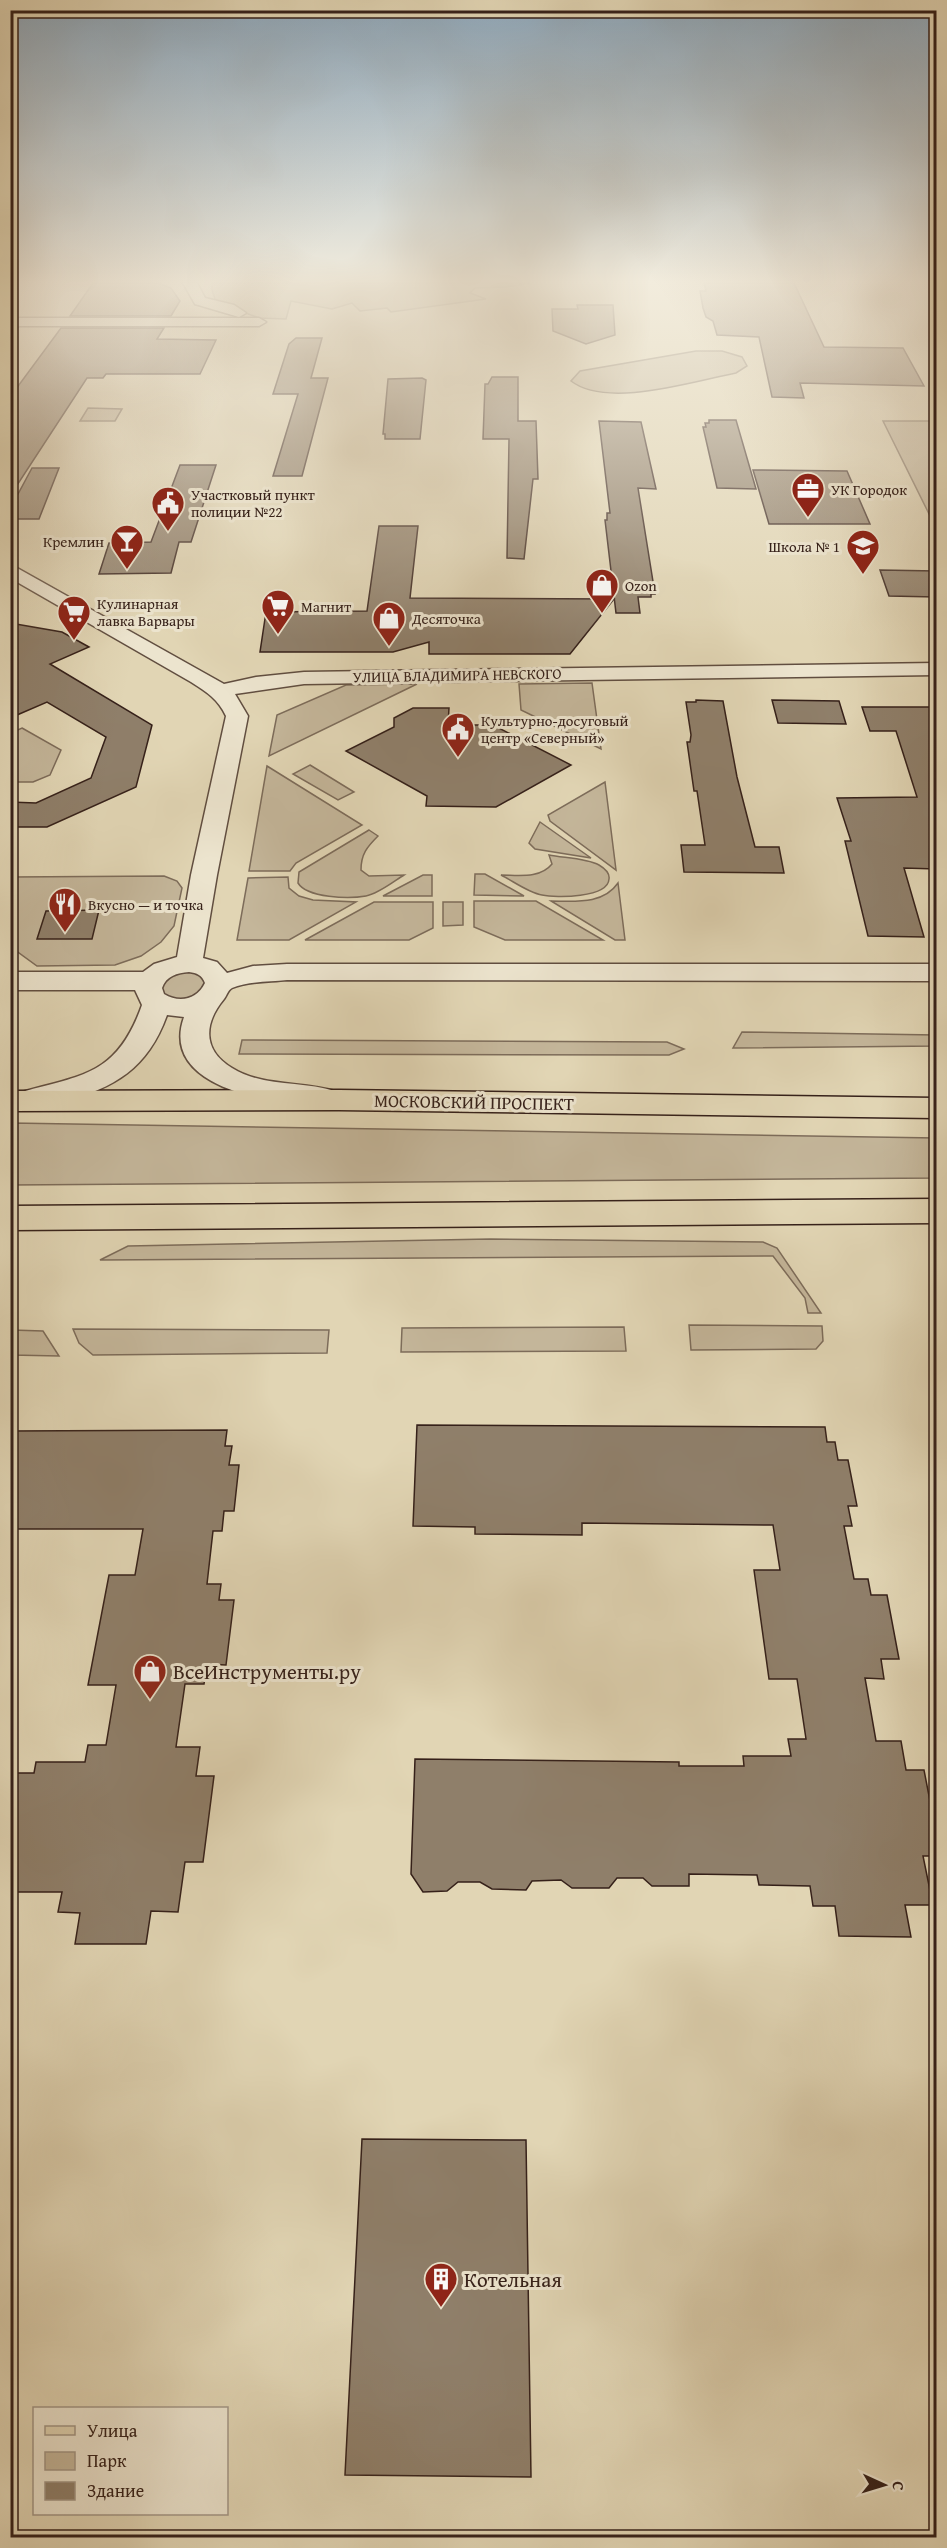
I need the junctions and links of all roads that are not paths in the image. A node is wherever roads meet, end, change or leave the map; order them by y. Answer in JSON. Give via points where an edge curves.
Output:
{"nodes":[{"id":1,"x":10,"y":570,"type":"edge"},
{"id":2,"x":936,"y":669,"type":"edge"},
{"id":3,"x":220,"y":691,"type":"junction"},
{"id":4,"x":189,"y":964,"type":"junction"},
{"id":5,"x":936,"y":973,"type":"edge"},
{"id":6,"x":10,"y":981,"type":"edge"},
{"id":7,"x":154,"y":992,"type":"junction"},
{"id":8,"x":211,"y":993,"type":"junction"},
{"id":9,"x":339,"y":1100,"type":"junction"},
{"id":10,"x":17,"y":1101,"type":"edge"},
{"id":11,"x":936,"y":1108,"type":"edge"},
{"id":12,"x":936,"y":1211,"type":"edge"},
{"id":13,"x":10,"y":1218,"type":"edge"}],
"edges":[{"from":1,"to":3,"type":"street"},
{"from":2,"to":3,"type":"street","name":"УЛИЦА ВЛАДИМИРА НЕВСКОГО","via":[[304,678]]},
{"from":3,"to":4,"type":"street","via":[[237,716]]},
{"from":4,"to":7,"type":"street","via":[[162,970]]},
{"from":4,"to":8,"type":"street","via":[[212,971]]},
{"from":5,"to":8,"type":"street","via":[[287,972],[253,975]]},
{"from":6,"to":7,"type":"street"},
{"from":7,"to":8,"type":"street","via":[[184,1008]]},
{"from":7,"to":10,"type":"street","via":[[146,1036],[122,1066],[88,1086]]},
{"from":8,"to":9,"type":"street","via":[[195,1027],[198,1051],[214,1072],[235,1083]]},
{"from":9,"to":10,"type":"main road","name":"МОСКОВСКИЙ ПРОСПЕКТ"},
{"from":9,"to":11,"type":"main road","name":"МОСКОВСКИЙ ПРОСПЕКТ"},
{"from":12,"to":13,"type":"main road"}]}
